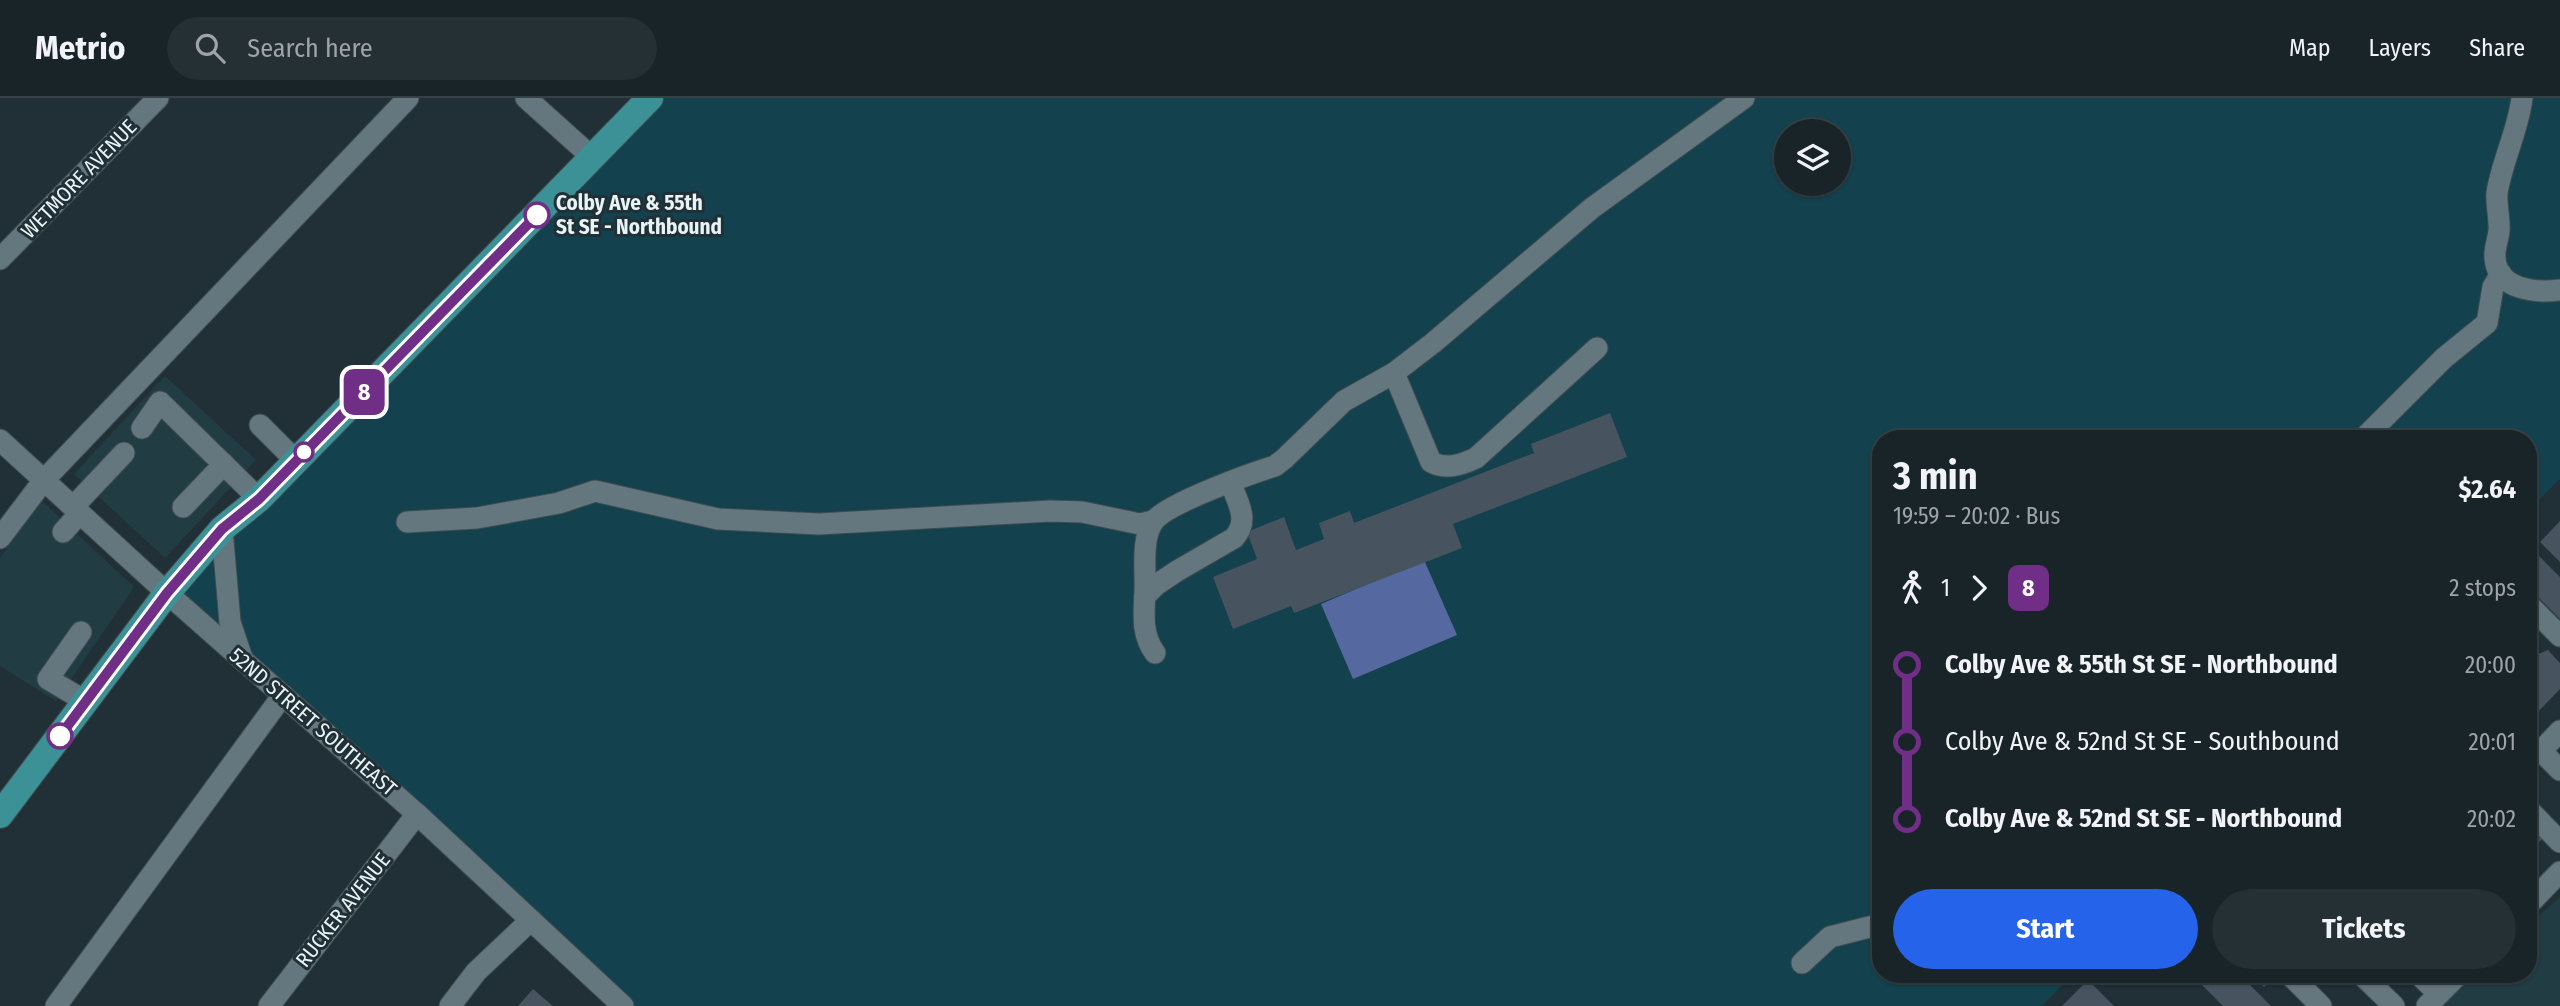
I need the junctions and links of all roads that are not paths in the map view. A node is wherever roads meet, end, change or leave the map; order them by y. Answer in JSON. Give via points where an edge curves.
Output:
{"nodes":[{"id":1,"x":158,"y":98,"type":"edge"},
{"id":2,"x":408,"y":98,"type":"edge"},
{"id":3,"x":526,"y":98,"type":"edge"},
{"id":4,"x":650,"y":98,"type":"edge"},
{"id":5,"x":1744,"y":98,"type":"edge"},
{"id":6,"x":2522,"y":98,"type":"edge"},
{"id":7,"x":593,"y":158,"type":"junction"},
{"id":8,"x":0,"y":260,"type":"edge"},
{"id":9,"x":2501,"y":274,"type":"junction"},
{"id":10,"x":2560,"y":290,"type":"edge"},
{"id":11,"x":1597,"y":348,"type":"dead end"},
{"id":12,"x":1394,"y":373,"type":"junction"},
{"id":13,"x":260,"y":425,"type":"dead end"},
{"id":14,"x":142,"y":428,"type":"dead end"},
{"id":15,"x":2372,"y":430,"type":"edge"},
{"id":16,"x":0,"y":440,"type":"edge"},
{"id":17,"x":124,"y":453,"type":"dead end"},
{"id":18,"x":296,"y":461,"type":"junction"},
{"id":19,"x":224,"y":464,"type":"junction"},
{"id":20,"x":44,"y":480,"type":"junction"},
{"id":21,"x":1230,"y":482,"type":"junction"},
{"id":22,"x":259,"y":499,"type":"junction"},
{"id":23,"x":183,"y":507,"type":"dead end"},
{"id":24,"x":76,"y":510,"type":"junction"},
{"id":25,"x":1153,"y":521,"type":"junction"},
{"id":26,"x":407,"y":522,"type":"dead end"},
{"id":27,"x":222,"y":529,"type":"junction"},
{"id":28,"x":62,"y":532,"type":"dead end"},
{"id":29,"x":0,"y":538,"type":"edge"},
{"id":30,"x":167,"y":593,"type":"junction"},
{"id":31,"x":1145,"y":596,"type":"junction"},
{"id":32,"x":2537,"y":614,"type":"edge"},
{"id":33,"x":81,"y":632,"type":"dead end"},
{"id":34,"x":2560,"y":636,"type":"edge"},
{"id":35,"x":1155,"y":653,"type":"dead end"},
{"id":36,"x":243,"y":660,"type":"junction"},
{"id":37,"x":283,"y":695,"type":"junction"},
{"id":38,"x":85,"y":701,"type":"junction"},
{"id":39,"x":2560,"y":731,"type":"edge"},
{"id":40,"x":2560,"y":770,"type":"edge"},
{"id":41,"x":417,"y":814,"type":"junction"},
{"id":42,"x":0,"y":815,"type":"edge"},
{"id":43,"x":2537,"y":818,"type":"edge"},
{"id":44,"x":2560,"y":842,"type":"edge"},
{"id":45,"x":2560,"y":872,"type":"edge"},
{"id":46,"x":2537,"y":896,"type":"edge"},
{"id":47,"x":531,"y":920,"type":"junction"},
{"id":48,"x":1872,"y":926,"type":"edge"},
{"id":49,"x":1802,"y":963,"type":"dead end"},
{"id":50,"x":2298,"y":983,"type":"edge"},
{"id":51,"x":2370,"y":983,"type":"edge"},
{"id":52,"x":2423,"y":983,"type":"edge"},
{"id":53,"x":2450,"y":983,"type":"edge"},
{"id":54,"x":2433,"y":1000,"type":"edge"},
{"id":55,"x":56,"y":1006,"type":"edge"},
{"id":56,"x":269,"y":1006,"type":"edge"},
{"id":57,"x":450,"y":1006,"type":"edge"},
{"id":58,"x":623,"y":1006,"type":"edge"},
{"id":59,"x":2321,"y":1006,"type":"edge"},
{"id":60,"x":2394,"y":1006,"type":"edge"}],
"edges":[{"from":1,"to":8,"type":"street","name":"WETMORE AVENUE"},
{"from":2,"to":20,"type":"street"},
{"from":3,"to":7,"type":"street"},
{"from":4,"to":7,"type":"main road"},
{"from":5,"to":12,"type":"street","via":[[1592,208]]},
{"from":6,"to":9,"type":"street","via":[[2497,195],[2499,231],[2494,256]]},
{"from":7,"to":18,"type":"main road"},
{"from":9,"to":10,"type":"street","via":[[2523,289]]},
{"from":9,"to":15,"type":"street","via":[[2493,287],[2487,323],[2444,358]]},
{"from":11,"to":12,"type":"street","via":[[1476,458],[1461,465],[1440,467],[1431,462]]},
{"from":12,"to":21,"type":"street","via":[[1344,401],[1275,466]]},
{"from":13,"to":18,"type":"street"},
{"from":14,"to":19,"type":"street","via":[[160,402]]},
{"from":16,"to":20,"type":"street","name":"52ND STREET SOUTHEAST"},
{"from":17,"to":24,"type":"street"},
{"from":18,"to":22,"type":"main road"},
{"from":19,"to":22,"type":"street"},
{"from":19,"to":23,"type":"street"},
{"from":20,"to":24,"type":"street","name":"52ND STREET SOUTHEAST"},
{"from":20,"to":29,"type":"street"},
{"from":21,"to":25,"type":"street"},
{"from":21,"to":31,"type":"street","via":[[1243,517],[1239,532]]},
{"from":22,"to":27,"type":"main road"},
{"from":24,"to":28,"type":"street"},
{"from":24,"to":30,"type":"street","name":"52ND STREET SOUTHEAST"},
{"from":25,"to":26,"type":"street","via":[[1140,524],[1082,512],[1050,511],[819,524],[768,522],[718,519],[595,491],[559,503],[477,518]]},
{"from":25,"to":31,"type":"street","via":[[1147,536]]},
{"from":27,"to":30,"type":"main road"},
{"from":27,"to":36,"type":"street","via":[[230,622]]},
{"from":30,"to":36,"type":"street","name":"52ND STREET SOUTHEAST"},
{"from":30,"to":38,"type":"main road"},
{"from":31,"to":35,"type":"street","via":[[1143,623]]},
{"from":32,"to":34,"type":"street"},
{"from":33,"to":38,"type":"street","via":[[48,679]]},
{"from":36,"to":37,"type":"street","name":"52ND STREET SOUTHEAST"},
{"from":37,"to":41,"type":"street","name":"52ND STREET SOUTHEAST"},
{"from":37,"to":55,"type":"street"},
{"from":38,"to":42,"type":"main road"},
{"from":39,"to":40,"type":"street","via":[[2540,751]]},
{"from":41,"to":47,"type":"street","name":"52ND STREET SOUTHEAST"},
{"from":41,"to":56,"type":"street","name":"RUCKER AVENUE"},
{"from":43,"to":44,"type":"street"},
{"from":45,"to":46,"type":"street"},
{"from":47,"to":57,"type":"street","via":[[475,972]]},
{"from":47,"to":58,"type":"street","name":"52ND STREET SOUTHEAST"},
{"from":48,"to":49,"type":"street","via":[[1830,937]]},
{"from":50,"to":59,"type":"street"},
{"from":51,"to":60,"type":"street"},
{"from":52,"to":54,"type":"street"},
{"from":53,"to":54,"type":"street"}]}
